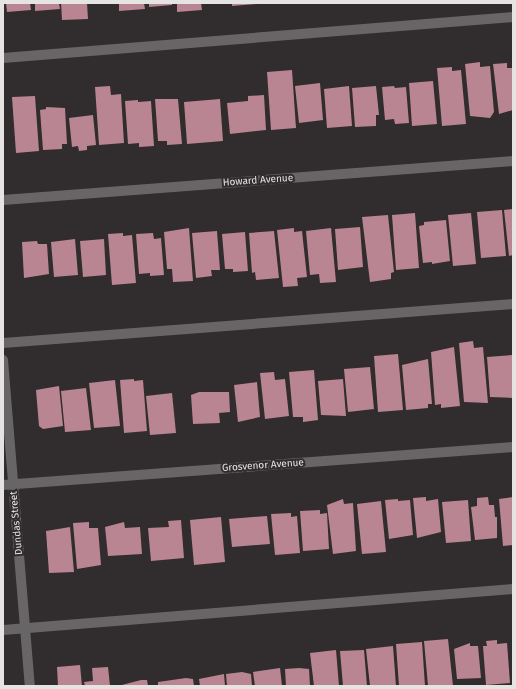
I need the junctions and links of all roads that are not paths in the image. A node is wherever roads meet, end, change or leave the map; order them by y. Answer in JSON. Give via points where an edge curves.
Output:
{"nodes":[{"id":1,"x":513,"y":17,"type":"edge"},
{"id":2,"x":3,"y":58,"type":"edge"},
{"id":3,"x":513,"y":161,"type":"edge"},
{"id":4,"x":3,"y":200,"type":"edge"},
{"id":5,"x":513,"y":304,"type":"edge"},
{"id":6,"x":3,"y":343,"type":"edge"},
{"id":7,"x":3,"y":360,"type":"edge"},
{"id":8,"x":513,"y":448,"type":"edge"},
{"id":9,"x":3,"y":485,"type":"edge"},
{"id":10,"x":14,"y":485,"type":"junction"},
{"id":11,"x":513,"y":589,"type":"edge"},
{"id":12,"x":26,"y":628,"type":"junction"},
{"id":13,"x":3,"y":630,"type":"edge"},
{"id":14,"x":30,"y":686,"type":"edge"}],
"edges":[{"from":1,"to":2,"type":"street"},
{"from":3,"to":4,"type":"street","name":"Howard Avenue"},
{"from":5,"to":6,"type":"street"},
{"from":7,"to":10,"type":"street","name":"Dundas Street"},
{"from":8,"to":10,"type":"street","name":"Grosvenor Avenue"},
{"from":9,"to":10,"type":"street","name":"Grosvenor Avenue"},
{"from":10,"to":12,"type":"street","name":"Dundas Street"},
{"from":11,"to":12,"type":"street"},
{"from":12,"to":13,"type":"street"},
{"from":12,"to":14,"type":"street","name":"Dundas Street"}]}
